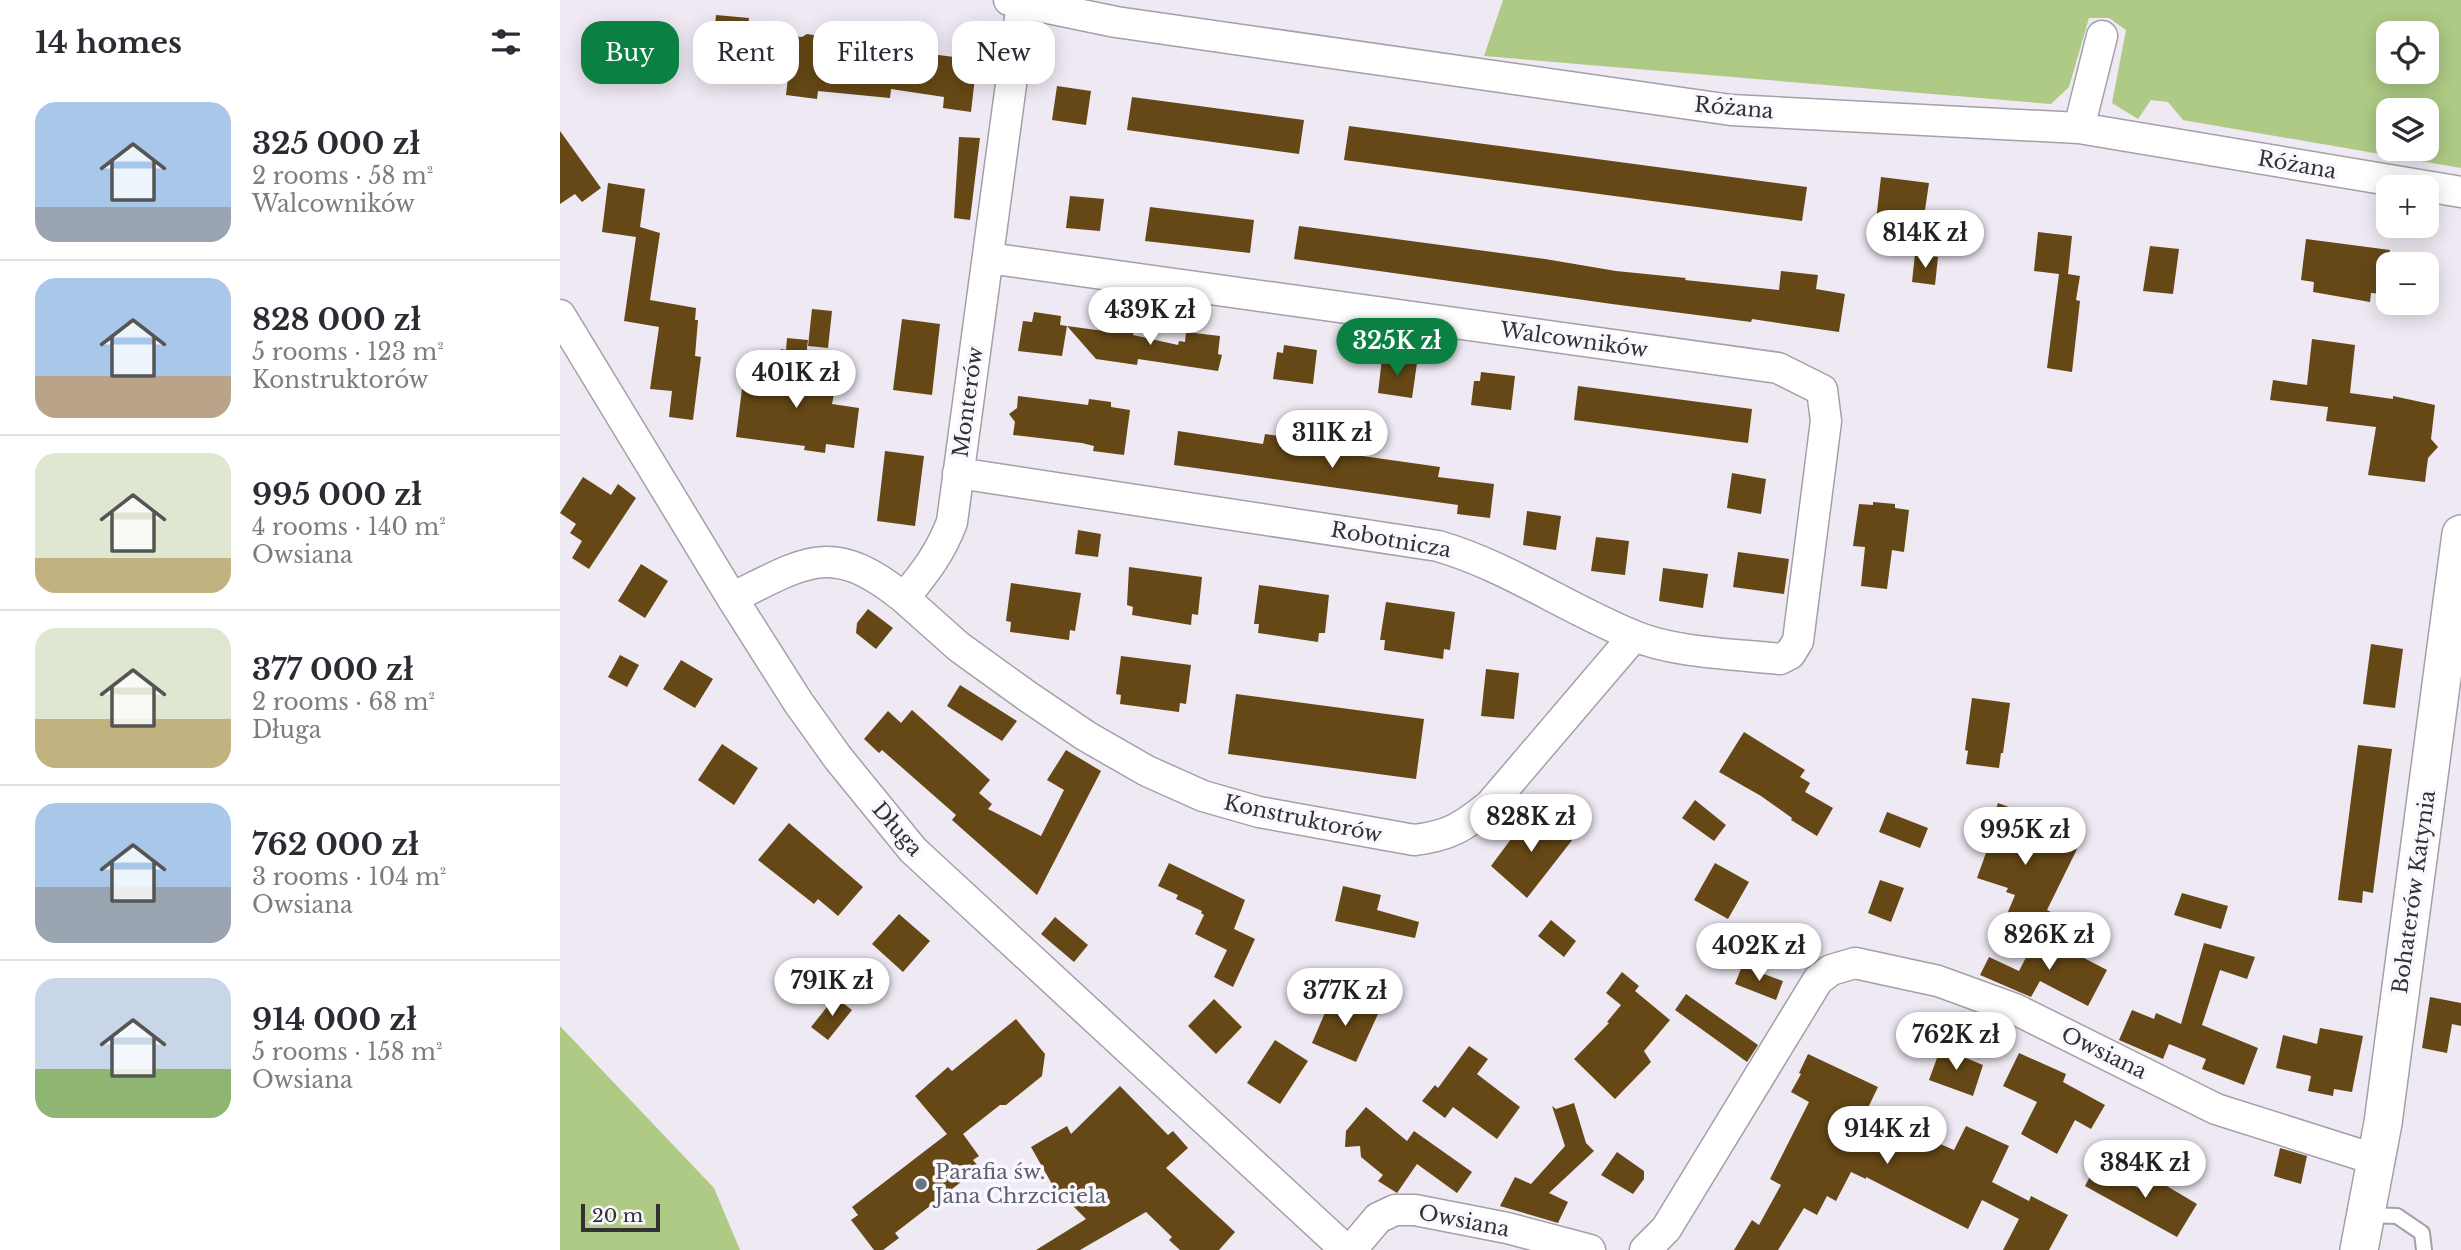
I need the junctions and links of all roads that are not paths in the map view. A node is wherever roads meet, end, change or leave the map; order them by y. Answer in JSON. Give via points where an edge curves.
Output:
{"nodes":[{"id":1,"x":1016,"y":1,"type":"edge"},
{"id":2,"x":1119,"y":11,"type":"edge"},
{"id":3,"x":2102,"y":36,"type":"dead end"},
{"id":4,"x":2080,"y":128,"type":"junction"},
{"id":5,"x":2461,"y":192,"type":"edge"},
{"id":6,"x":988,"y":258,"type":"junction"},
{"id":7,"x":560,"y":315,"type":"edge"},
{"id":8,"x":958,"y":473,"type":"junction"},
{"id":9,"x":2461,"y":534,"type":"edge"},
{"id":10,"x":732,"y":598,"type":"junction"},
{"id":11,"x":904,"y":598,"type":"junction"},
{"id":12,"x":1634,"y":636,"type":"junction"},
{"id":13,"x":1798,"y":641,"type":"joint"},
{"id":14,"x":2376,"y":1160,"type":"junction"},
{"id":15,"x":2366,"y":1215,"type":"junction"},
{"id":16,"x":1346,"y":1250,"type":"edge"},
{"id":17,"x":1351,"y":1250,"type":"edge"},
{"id":18,"x":1590,"y":1250,"type":"edge"},
{"id":19,"x":1645,"y":1250,"type":"edge"},
{"id":20,"x":2358,"y":1250,"type":"edge"},
{"id":21,"x":2424,"y":1250,"type":"edge"}],
"edges":[{"from":1,"to":2,"type":"street","name":"Różana"},
{"from":1,"to":6,"type":"street","name":"Monterów"},
{"from":2,"to":4,"type":"street","name":"Różana","via":[[1731,110]]},
{"from":3,"to":4,"type":"street"},
{"from":4,"to":5,"type":"street","name":"Różana"},
{"from":6,"to":8,"type":"street","name":"Monterów"},
{"from":6,"to":13,"type":"street","name":"Walcowników","via":[[1778,368],[1803,379],[1822,390],[1826,421]]},
{"from":7,"to":10,"type":"street","name":"Długa"},
{"from":8,"to":11,"type":"street","name":"Monterów","via":[[944,544]]},
{"from":8,"to":12,"type":"street","name":"Robotnicza","via":[[1437,546],[1492,565]]},
{"from":9,"to":14,"type":"street","name":"Bohaterów Katynia"},
{"from":10,"to":11,"type":"street","via":[[788,570],[827,562],[852,565]]},
{"from":10,"to":16,"type":"street","name":"Długa","via":[[822,736],[913,850]]},
{"from":11,"to":12,"type":"street","name":"Konstruktorów","via":[[959,647],[1027,696],[1147,771],[1203,796],[1259,812],[1414,840],[1462,828],[1490,805]]},
{"from":12,"to":13,"type":"street","name":"Robotnicza","via":[[1684,649],[1780,659],[1790,654]]},
{"from":14,"to":15,"type":"street","name":"Bohaterów Katynia"},
{"from":14,"to":19,"type":"street","name":"Owsiana","via":[[2216,1109],[2015,1009],[1938,981],[1855,963],[1831,970],[1818,980],[1666,1229]]},
{"from":15,"to":20,"type":"street","name":"Bohaterów Katynia"},
{"from":15,"to":21,"type":"lane","via":[[2397,1216],[2422,1233]]},
{"from":17,"to":18,"type":"street","name":"Owsiana","via":[[1378,1218],[1395,1210],[1415,1210],[1507,1227]]}]}
